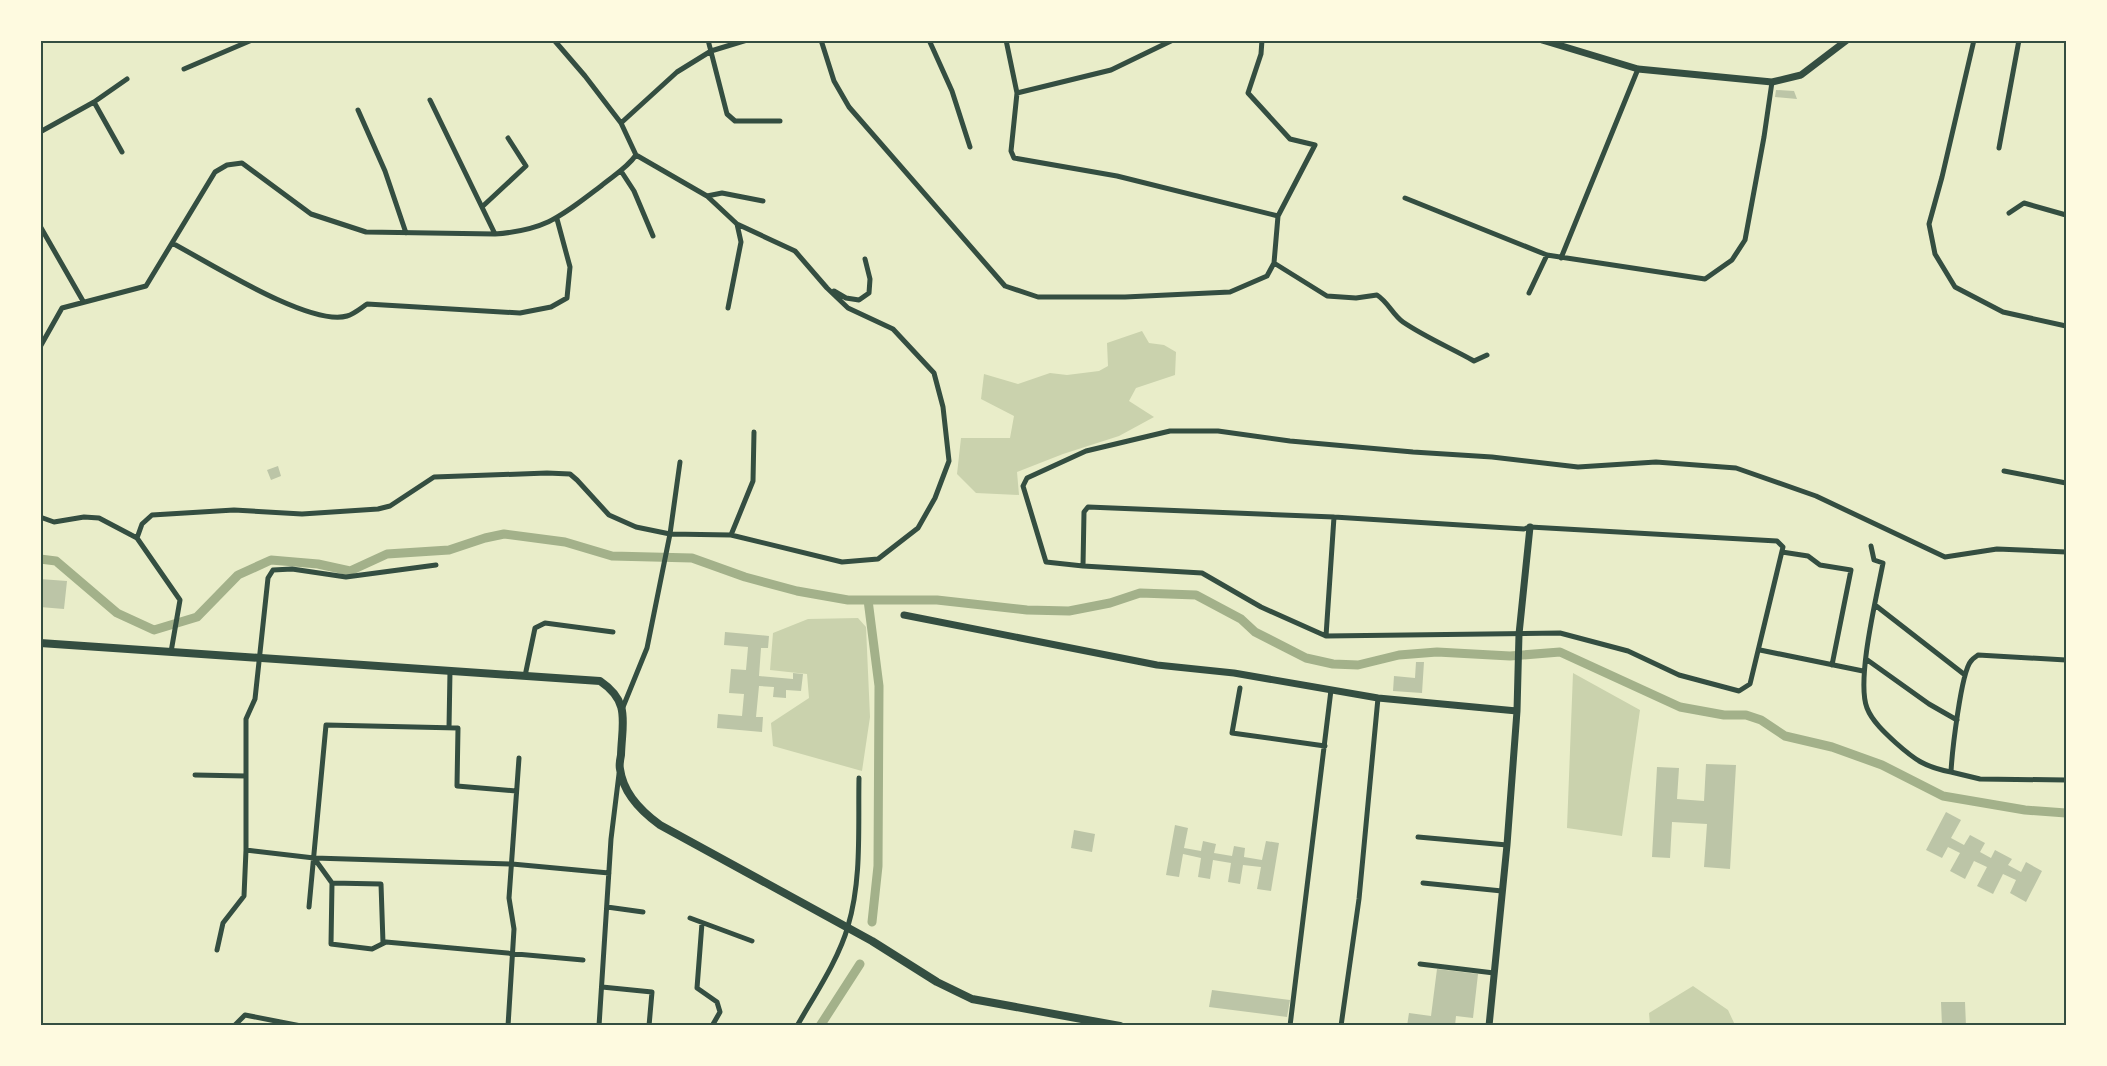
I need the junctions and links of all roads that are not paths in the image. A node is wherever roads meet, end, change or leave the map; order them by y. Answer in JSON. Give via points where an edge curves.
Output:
{"nodes":[{"id":1,"x":252,"y":40,"type":"edge"},
{"id":2,"x":554,"y":40,"type":"edge"},
{"id":3,"x":708,"y":40,"type":"edge"},
{"id":4,"x":747,"y":40,"type":"edge"},
{"id":5,"x":821,"y":40,"type":"edge"},
{"id":6,"x":929,"y":40,"type":"edge"},
{"id":7,"x":1006,"y":40,"type":"edge"},
{"id":8,"x":1173,"y":40,"type":"edge"},
{"id":9,"x":1262,"y":40,"type":"edge"},
{"id":10,"x":1542,"y":40,"type":"edge"},
{"id":11,"x":1847,"y":40,"type":"edge"},
{"id":12,"x":1974,"y":40,"type":"edge"},
{"id":13,"x":2019,"y":40,"type":"edge"},
{"id":14,"x":711,"y":51,"type":"junction"},
{"id":15,"x":184,"y":69,"type":"dead end"},
{"id":16,"x":1638,"y":69,"type":"junction"},
{"id":17,"x":127,"y":79,"type":"dead end"},
{"id":18,"x":1772,"y":82,"type":"junction"},
{"id":19,"x":1017,"y":93,"type":"junction"},
{"id":20,"x":430,"y":100,"type":"dead end"},
{"id":21,"x":94,"y":102,"type":"junction"},
{"id":22,"x":358,"y":110,"type":"dead end"},
{"id":23,"x":780,"y":121,"type":"dead end"},
{"id":24,"x":621,"y":123,"type":"junction"},
{"id":25,"x":40,"y":132,"type":"edge"},
{"id":26,"x":508,"y":138,"type":"dead end"},
{"id":27,"x":970,"y":147,"type":"dead end"},
{"id":28,"x":1999,"y":148,"type":"dead end"},
{"id":29,"x":122,"y":152,"type":"dead end"},
{"id":30,"x":636,"y":154,"type":"junction"},
{"id":31,"x":621,"y":171,"type":"junction"},
{"id":32,"x":707,"y":196,"type":"junction"},
{"id":33,"x":1405,"y":198,"type":"dead end"},
{"id":34,"x":763,"y":201,"type":"dead end"},
{"id":35,"x":483,"y":206,"type":"junction"},
{"id":36,"x":2009,"y":213,"type":"dead end"},
{"id":37,"x":2066,"y":215,"type":"edge"},
{"id":38,"x":1278,"y":216,"type":"junction"},
{"id":39,"x":557,"y":219,"type":"junction"},
{"id":40,"x":737,"y":224,"type":"junction"},
{"id":41,"x":40,"y":226,"type":"edge"},
{"id":42,"x":406,"y":233,"type":"junction"},
{"id":43,"x":495,"y":234,"type":"junction"},
{"id":44,"x":653,"y":236,"type":"dead end"},
{"id":45,"x":172,"y":243,"type":"junction"},
{"id":46,"x":1547,"y":255,"type":"junction"},
{"id":47,"x":1561,"y":258,"type":"junction"},
{"id":48,"x":866,"y":259,"type":"dead end"},
{"id":49,"x":1274,"y":263,"type":"junction"},
{"id":50,"x":827,"y":288,"type":"junction"},
{"id":51,"x":1529,"y":293,"type":"dead end"},
{"id":52,"x":83,"y":302,"type":"junction"},
{"id":53,"x":728,"y":308,"type":"dead end"},
{"id":54,"x":2067,"y":326,"type":"edge"},
{"id":55,"x":40,"y":329,"type":"edge"},
{"id":56,"x":48,"y":333,"type":"junction"},
{"id":57,"x":40,"y":347,"type":"edge"},
{"id":58,"x":1487,"y":355,"type":"dead end"},
{"id":59,"x":754,"y":432,"type":"dead end"},
{"id":60,"x":680,"y":462,"type":"dead end"},
{"id":61,"x":2004,"y":471,"type":"dead end"},
{"id":62,"x":2067,"y":483,"type":"edge"},
{"id":63,"x":40,"y":517,"type":"edge"},
{"id":64,"x":1334,"y":517,"type":"junction"},
{"id":65,"x":1530,"y":527,"type":"junction"},
{"id":66,"x":731,"y":535,"type":"junction"},
{"id":67,"x":669,"y":537,"type":"junction"},
{"id":68,"x":137,"y":538,"type":"junction"},
{"id":69,"x":1871,"y":546,"type":"dead end"},
{"id":70,"x":1782,"y":552,"type":"junction"},
{"id":71,"x":2067,"y":552,"type":"edge"},
{"id":72,"x":436,"y":565,"type":"dead end"},
{"id":73,"x":1083,"y":566,"type":"junction"},
{"id":74,"x":1875,"y":605,"type":"junction"},
{"id":75,"x":904,"y":615,"type":"dead end"},
{"id":76,"x":613,"y":632,"type":"dead end"},
{"id":77,"x":1326,"y":636,"type":"junction"},
{"id":78,"x":1519,"y":637,"type":"junction"},
{"id":79,"x":40,"y":643,"type":"edge"},
{"id":80,"x":1760,"y":650,"type":"junction"},
{"id":81,"x":171,"y":652,"type":"junction"},
{"id":82,"x":258,"y":658,"type":"junction"},
{"id":83,"x":1866,"y":659,"type":"junction"},
{"id":84,"x":2067,"y":660,"type":"edge"},
{"id":85,"x":1832,"y":665,"type":"junction"},
{"id":86,"x":450,"y":671,"type":"junction"},
{"id":87,"x":1863,"y":671,"type":"junction"},
{"id":88,"x":1965,"y":675,"type":"junction"},
{"id":89,"x":525,"y":676,"type":"junction"},
{"id":90,"x":1240,"y":688,"type":"dead end"},
{"id":91,"x":1331,"y":690,"type":"junction"},
{"id":92,"x":1378,"y":698,"type":"junction"},
{"id":93,"x":623,"y":707,"type":"junction"},
{"id":94,"x":1517,"y":711,"type":"junction"},
{"id":95,"x":1957,"y":720,"type":"junction"},
{"id":96,"x":449,"y":728,"type":"junction"},
{"id":97,"x":1325,"y":746,"type":"junction"},
{"id":98,"x":519,"y":758,"type":"dead end"},
{"id":99,"x":620,"y":770,"type":"junction"},
{"id":100,"x":1952,"y":772,"type":"junction"},
{"id":101,"x":195,"y":775,"type":"dead end"},
{"id":102,"x":246,"y":777,"type":"junction"},
{"id":103,"x":859,"y":778,"type":"dead end"},
{"id":104,"x":2067,"y":780,"type":"edge"},
{"id":105,"x":516,"y":790,"type":"junction"},
{"id":106,"x":1418,"y":837,"type":"dead end"},
{"id":107,"x":1507,"y":845,"type":"junction"},
{"id":108,"x":246,"y":850,"type":"junction"},
{"id":109,"x":314,"y":858,"type":"junction"},
{"id":110,"x":512,"y":864,"type":"junction"},
{"id":111,"x":609,"y":873,"type":"junction"},
{"id":112,"x":332,"y":883,"type":"junction"},
{"id":113,"x":1423,"y":883,"type":"dead end"},
{"id":114,"x":1502,"y":891,"type":"junction"},
{"id":115,"x":309,"y":907,"type":"dead end"},
{"id":116,"x":607,"y":907,"type":"junction"},
{"id":117,"x":643,"y":912,"type":"dead end"},
{"id":118,"x":690,"y":918,"type":"dead end"},
{"id":119,"x":702,"y":923,"type":"junction"},
{"id":120,"x":851,"y":930,"type":"junction"},
{"id":121,"x":752,"y":941,"type":"dead end"},
{"id":122,"x":383,"y":944,"type":"junction"},
{"id":123,"x":217,"y":950,"type":"dead end"},
{"id":124,"x":513,"y":954,"type":"junction"},
{"id":125,"x":583,"y":960,"type":"dead end"},
{"id":126,"x":1420,"y":964,"type":"dead end"},
{"id":127,"x":1494,"y":973,"type":"junction"},
{"id":128,"x":602,"y":987,"type":"junction"},
{"id":129,"x":234,"y":1026,"type":"edge"},
{"id":130,"x":302,"y":1026,"type":"edge"},
{"id":131,"x":508,"y":1026,"type":"edge"},
{"id":132,"x":599,"y":1026,"type":"edge"},
{"id":133,"x":650,"y":1026,"type":"edge"},
{"id":134,"x":712,"y":1026,"type":"edge"},
{"id":135,"x":797,"y":1026,"type":"edge"},
{"id":136,"x":1120,"y":1026,"type":"edge"},
{"id":137,"x":1290,"y":1026,"type":"edge"},
{"id":138,"x":1341,"y":1026,"type":"edge"},
{"id":139,"x":1489,"y":1026,"type":"edge"}],
"edges":[{"from":1,"to":15,"type":"street"},
{"from":2,"to":24,"type":"street"},
{"from":3,"to":14,"type":"street"},
{"from":4,"to":14,"type":"street"},
{"from":5,"to":49,"type":"street","via":[[834,81],[849,107],[1005,286],[1038,297],[1230,292],[1267,276]]},
{"from":6,"to":27,"type":"street","via":[[952,91]]},
{"from":7,"to":19,"type":"street"},
{"from":8,"to":19,"type":"street","via":[[1111,70]]},
{"from":9,"to":38,"type":"street","via":[[1248,93],[1290,140],[1315,145]]},
{"from":10,"to":16,"type":"street"},
{"from":11,"to":18,"type":"street","via":[[1801,75]]},
{"from":12,"to":54,"type":"street","via":[[1929,224],[1935,254],[1955,287],[2003,312]]},
{"from":13,"to":28,"type":"street"},
{"from":14,"to":23,"type":"street","via":[[727,114],[735,121]]},
{"from":14,"to":24,"type":"street","via":[[677,72]]},
{"from":16,"to":18,"type":"street"},
{"from":16,"to":47,"type":"street"},
{"from":17,"to":21,"type":"street"},
{"from":18,"to":47,"type":"street","via":[[1744,240],[1732,260],[1704,279]]},
{"from":19,"to":38,"type":"street","via":[[1011,151],[1014,158],[1117,176]]},
{"from":20,"to":35,"type":"street"},
{"from":21,"to":25,"type":"street"},
{"from":21,"to":29,"type":"street"},
{"from":22,"to":42,"type":"street"},
{"from":24,"to":30,"type":"street"},
{"from":26,"to":35,"type":"street","via":[[526,166]]},
{"from":30,"to":31,"type":"street"},
{"from":30,"to":32,"type":"street"},
{"from":31,"to":39,"type":"street"},
{"from":31,"to":44,"type":"street"},
{"from":32,"to":34,"type":"street","via":[[722,193]]},
{"from":32,"to":40,"type":"street"},
{"from":33,"to":46,"type":"street"},
{"from":35,"to":43,"type":"street"},
{"from":36,"to":37,"type":"street","via":[[2025,203]]},
{"from":38,"to":49,"type":"street"},
{"from":39,"to":43,"type":"street"},
{"from":39,"to":45,"type":"street","via":[[570,267],[567,298],[551,307],[520,313],[367,304],[349,316],[326,318],[283,303]]},
{"from":40,"to":50,"type":"street","via":[[795,251]]},
{"from":40,"to":53,"type":"street","via":[[741,242]]},
{"from":41,"to":52,"type":"street"},
{"from":42,"to":43,"type":"street"},
{"from":42,"to":45,"type":"street","via":[[366,232],[311,214],[242,163],[215,172]]},
{"from":45,"to":52,"type":"street","via":[[146,286]]},
{"from":46,"to":47,"type":"street"},
{"from":46,"to":51,"type":"street"},
{"from":48,"to":50,"type":"street","via":[[868,293],[859,300]]},
{"from":49,"to":58,"type":"street","via":[[1327,296],[1377,295],[1401,320],[1434,339],[1474,360]]},
{"from":50,"to":66,"type":"street","via":[[848,308],[893,329],[934,373],[943,407],[949,461],[935,498],[918,528],[878,559],[842,562]]},
{"from":52,"to":56,"type":"street","via":[[62,308]]},
{"from":55,"to":56,"type":"street"},
{"from":56,"to":57,"type":"street"},
{"from":59,"to":66,"type":"street","via":[[753,481]]},
{"from":60,"to":67,"type":"street"},
{"from":61,"to":62,"type":"street"},
{"from":63,"to":68,"type":"street","via":[[54,522],[99,518]]},
{"from":64,"to":65,"type":"street"},
{"from":64,"to":73,"type":"street","via":[[1088,507],[1084,512]]},
{"from":64,"to":77,"type":"street"},
{"from":65,"to":70,"type":"street","via":[[1777,541]]},
{"from":65,"to":78,"type":"street"},
{"from":66,"to":67,"type":"street"},
{"from":67,"to":68,"type":"street","via":[[609,515],[570,474],[547,473],[434,477],[390,506],[378,509],[152,515],[142,524]]},
{"from":67,"to":93,"type":"street","via":[[648,648]]},
{"from":68,"to":81,"type":"street","via":[[180,600]]},
{"from":69,"to":74,"type":"street","via":[[1874,560],[1883,563]]},
{"from":70,"to":80,"type":"street"},
{"from":70,"to":85,"type":"street","via":[[1851,570]]},
{"from":71,"to":73,"type":"street","via":[[1997,549],[1945,557],[1816,496],[1736,468],[1656,462],[1578,467],[1218,431],[1170,430],[1086,451],[1027,478],[1024,491],[1046,562]]},
{"from":72,"to":82,"type":"street","via":[[346,577],[273,570],[268,578]]},
{"from":73,"to":77,"type":"street","via":[[1202,573],[1261,607]]},
{"from":74,"to":83,"type":"street"},
{"from":74,"to":88,"type":"street"},
{"from":75,"to":91,"type":"street","via":[[1157,665],[1234,673]]},
{"from":76,"to":89,"type":"street","via":[[545,623],[536,628]]},
{"from":77,"to":78,"type":"street"},
{"from":78,"to":80,"type":"street","via":[[1560,633],[1628,651],[1679,675],[1739,691],[1750,684]]},
{"from":78,"to":94,"type":"street"},
{"from":79,"to":81,"type":"main road"},
{"from":80,"to":85,"type":"street"},
{"from":81,"to":82,"type":"main road"},
{"from":82,"to":86,"type":"main road"},
{"from":82,"to":102,"type":"street","via":[[255,699],[246,718]]},
{"from":83,"to":87,"type":"street"},
{"from":83,"to":95,"type":"street"},
{"from":84,"to":88,"type":"street","via":[[1978,655],[1970,661]]},
{"from":85,"to":87,"type":"street"},
{"from":86,"to":89,"type":"main road"},
{"from":86,"to":96,"type":"street"},
{"from":87,"to":100,"type":"street","via":[[1867,708],[1883,731],[1917,762]]},
{"from":88,"to":95,"type":"street"},
{"from":89,"to":93,"type":"main road","via":[[600,681],[613,690]]},
{"from":90,"to":97,"type":"street","via":[[1232,733]]},
{"from":91,"to":92,"type":"street"},
{"from":91,"to":97,"type":"street"},
{"from":92,"to":94,"type":"street"},
{"from":92,"to":138,"type":"street","via":[[1359,899]]},
{"from":93,"to":99,"type":"main road"},
{"from":94,"to":107,"type":"street"},
{"from":95,"to":100,"type":"street"},
{"from":96,"to":105,"type":"street","via":[[458,728],[457,786]]},
{"from":96,"to":109,"type":"street","via":[[326,725]]},
{"from":97,"to":137,"type":"street"},
{"from":98,"to":105,"type":"street"},
{"from":99,"to":111,"type":"street"},
{"from":99,"to":120,"type":"main road","via":[[644,814]]},
{"from":100,"to":104,"type":"street","via":[[1980,779]]},
{"from":101,"to":102,"type":"street"},
{"from":102,"to":108,"type":"street"},
{"from":103,"to":120,"type":"street"},
{"from":105,"to":110,"type":"street"},
{"from":106,"to":107,"type":"street"},
{"from":107,"to":114,"type":"street"},
{"from":108,"to":109,"type":"street"},
{"from":108,"to":123,"type":"street","via":[[244,896],[223,923]]},
{"from":109,"to":110,"type":"street"},
{"from":109,"to":112,"type":"street"},
{"from":109,"to":115,"type":"street"},
{"from":110,"to":111,"type":"street"},
{"from":110,"to":124,"type":"street","via":[[509,898]]},
{"from":111,"to":116,"type":"street"},
{"from":112,"to":122,"type":"street","via":[[381,884]]},
{"from":112,"to":122,"type":"street","via":[[331,944],[372,949]]},
{"from":113,"to":114,"type":"street"},
{"from":114,"to":127,"type":"street"},
{"from":116,"to":117,"type":"street"},
{"from":116,"to":128,"type":"street"},
{"from":118,"to":119,"type":"street"},
{"from":119,"to":121,"type":"street"},
{"from":119,"to":134,"type":"street","via":[[697,988],[717,1002],[720,1012]]},
{"from":120,"to":135,"type":"street"},
{"from":120,"to":136,"type":"main road","via":[[972,999]]},
{"from":122,"to":124,"type":"street"},
{"from":124,"to":125,"type":"street"},
{"from":124,"to":131,"type":"street"},
{"from":126,"to":127,"type":"street"},
{"from":127,"to":139,"type":"street"},
{"from":128,"to":132,"type":"street"},
{"from":128,"to":133,"type":"street","via":[[652,992]]},
{"from":129,"to":130,"type":"street","via":[[245,1016]]}]}
